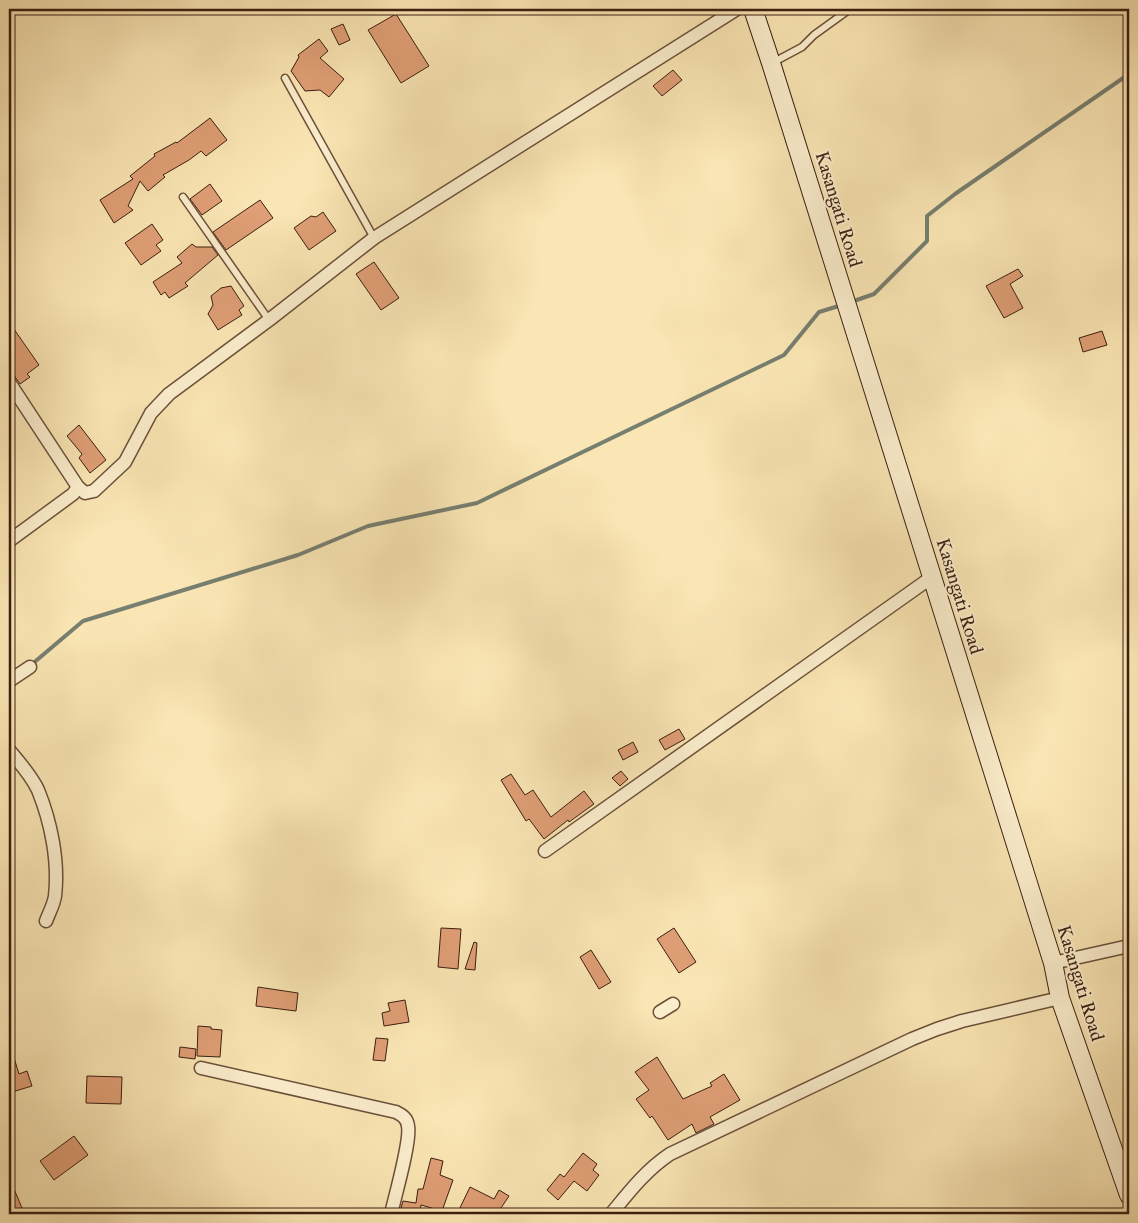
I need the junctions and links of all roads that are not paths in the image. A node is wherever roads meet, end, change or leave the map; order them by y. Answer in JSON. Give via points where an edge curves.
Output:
{"nodes":[{"id":1,"x":737,"y":9,"type":"edge"},
{"id":2,"x":753,"y":9,"type":"edge"},
{"id":3,"x":850,"y":9,"type":"edge"},
{"id":4,"x":771,"y":63,"type":"junction"},
{"id":5,"x":286,"y":78,"type":"dead end"},
{"id":6,"x":183,"y":197,"type":"dead end"},
{"id":7,"x":374,"y":238,"type":"junction"},
{"id":8,"x":269,"y":320,"type":"junction"},
{"id":9,"x":9,"y":382,"type":"edge"},
{"id":10,"x":78,"y":486,"type":"junction"},
{"id":11,"x":9,"y":540,"type":"edge"},
{"id":12,"x":932,"y":577,"type":"junction"},
{"id":13,"x":30,"y":667,"type":"dead end"},
{"id":14,"x":9,"y":681,"type":"edge"},
{"id":15,"x":9,"y":750,"type":"edge"},
{"id":16,"x":545,"y":851,"type":"dead end"},
{"id":17,"x":46,"y":921,"type":"dead end"},
{"id":18,"x":1129,"y":946,"type":"edge"},
{"id":19,"x":1053,"y":963,"type":"junction"},
{"id":20,"x":1060,"y":998,"type":"junction"},
{"id":21,"x":673,"y":1004,"type":"dead end"},
{"id":22,"x":660,"y":1012,"type":"dead end"},
{"id":23,"x":201,"y":1068,"type":"dead end"},
{"id":24,"x":1125,"y":1171,"type":"edge"},
{"id":25,"x":1129,"y":1195,"type":"edge"},
{"id":26,"x":391,"y":1214,"type":"edge"},
{"id":27,"x":611,"y":1214,"type":"edge"}],
"edges":[{"from":1,"to":7,"type":"street"},
{"from":2,"to":4,"type":"street","name":"Kasangati Road"},
{"from":3,"to":4,"type":"lane","via":[[814,35],[802,48]]},
{"from":4,"to":12,"type":"street","name":"Kasangati Road"},
{"from":5,"to":7,"type":"lane"},
{"from":6,"to":8,"type":"lane"},
{"from":7,"to":8,"type":"street"},
{"from":8,"to":10,"type":"street","via":[[163,399],[151,413],[125,462],[94,491],[85,492]]},
{"from":9,"to":10,"type":"street"},
{"from":10,"to":11,"type":"street","via":[[74,494]]},
{"from":12,"to":16,"type":"street"},
{"from":12,"to":19,"type":"street","name":"Kasangati Road"},
{"from":13,"to":14,"type":"street"},
{"from":15,"to":17,"type":"street","via":[[37,789],[54,848],[55,897]]},
{"from":18,"to":19,"type":"street"},
{"from":19,"to":20,"type":"street","name":"Kasangati Road"},
{"from":20,"to":24,"type":"street","name":"Kasangati Road"},
{"from":20,"to":27,"type":"street","via":[[937,1029],[773,1104],[670,1154],[643,1175]]},
{"from":21,"to":22,"type":"street"},
{"from":23,"to":26,"type":"street","via":[[402,1116],[408,1123],[408,1139]]},
{"from":24,"to":25,"type":"street","name":"Kasangati Road"}]}
